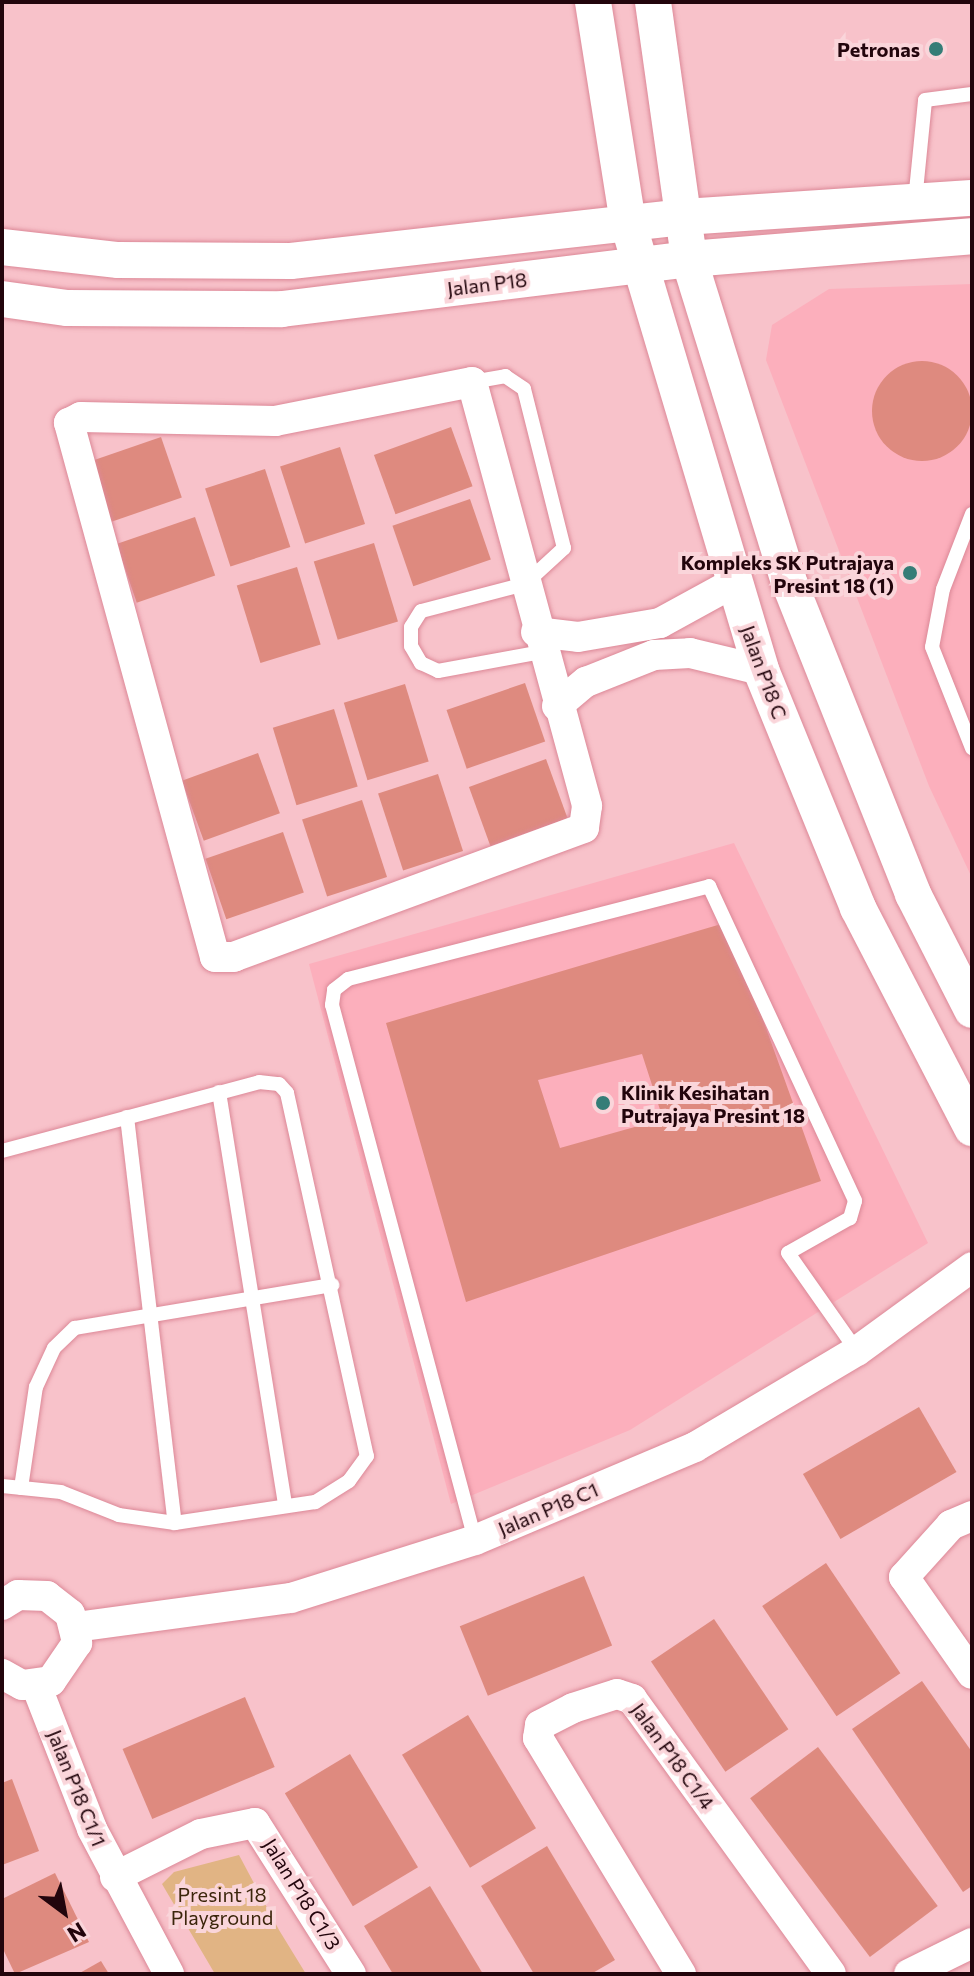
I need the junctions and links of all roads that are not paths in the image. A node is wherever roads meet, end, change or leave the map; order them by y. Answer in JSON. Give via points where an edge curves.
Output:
{"nodes":[{"id":1,"x":593,"y":2,"type":"edge"},
{"id":2,"x":653,"y":2,"type":"edge"},
{"id":3,"x":972,"y":94,"type":"edge"},
{"id":4,"x":972,"y":198,"type":"edge"},
{"id":5,"x":915,"y":201,"type":"junction"},
{"id":6,"x":683,"y":217,"type":"junction"},
{"id":7,"x":628,"y":223,"type":"junction"},
{"id":8,"x":972,"y":236,"type":"edge"},
{"id":9,"x":2,"y":247,"type":"edge"},
{"id":10,"x":689,"y":259,"type":"junction"},
{"id":11,"x":639,"y":266,"type":"junction"},
{"id":12,"x":2,"y":299,"type":"edge"},
{"id":13,"x":472,"y":382,"type":"junction"},
{"id":14,"x":972,"y":514,"type":"edge"},
{"id":15,"x":733,"y":583,"type":"junction"},
{"id":16,"x":525,"y":584,"type":"junction"},
{"id":17,"x":539,"y":642,"type":"junction"},
{"id":18,"x":761,"y":670,"type":"junction"},
{"id":19,"x":557,"y":706,"type":"junction"},
{"id":20,"x":972,"y":748,"type":"edge"},
{"id":21,"x":972,"y":1010,"type":"edge"},
{"id":22,"x":219,"y":1092,"type":"junction"},
{"id":23,"x":127,"y":1117,"type":"junction"},
{"id":24,"x":972,"y":1128,"type":"edge"},
{"id":25,"x":2,"y":1151,"type":"edge"},
{"id":26,"x":972,"y":1267,"type":"edge"},
{"id":27,"x":332,"y":1285,"type":"junction"},
{"id":28,"x":251,"y":1297,"type":"junction"},
{"id":29,"x":149,"y":1315,"type":"junction"},
{"id":30,"x":857,"y":1351,"type":"junction"},
{"id":31,"x":2,"y":1486,"type":"edge"},
{"id":32,"x":21,"y":1488,"type":"junction"},
{"id":33,"x":285,"y":1506,"type":"junction"},
{"id":34,"x":972,"y":1516,"type":"edge"},
{"id":35,"x":175,"y":1523,"type":"junction"},
{"id":36,"x":475,"y":1540,"type":"junction"},
{"id":37,"x":3,"y":1596,"type":"edge"},
{"id":38,"x":76,"y":1627,"type":"junction"},
{"id":39,"x":2,"y":1674,"type":"edge"},
{"id":40,"x":972,"y":1674,"type":"edge"},
{"id":41,"x":36,"y":1685,"type":"junction"},
{"id":42,"x":115,"y":1877,"type":"junction"},
{"id":43,"x":972,"y":1943,"type":"edge"},
{"id":44,"x":169,"y":1974,"type":"edge"},
{"id":45,"x":351,"y":1974,"type":"edge"},
{"id":46,"x":681,"y":1974,"type":"edge"},
{"id":47,"x":831,"y":1974,"type":"edge"},
{"id":48,"x":909,"y":1974,"type":"edge"}],
"edges":[{"from":1,"to":7,"type":"street","name":"Jalan P18 C"},
{"from":2,"to":6,"type":"street"},
{"from":3,"to":5,"type":"lane","via":[[925,100]]},
{"from":4,"to":5,"type":"street"},
{"from":5,"to":6,"type":"street"},
{"from":6,"to":7,"type":"street"},
{"from":6,"to":10,"type":"street"},
{"from":7,"to":9,"type":"street","via":[[291,261],[118,260]]},
{"from":7,"to":11,"type":"street","name":"Jalan P18 C"},
{"from":8,"to":10,"type":"street","name":"Jalan P18"},
{"from":10,"to":11,"type":"street","name":"Jalan P18"},
{"from":10,"to":21,"type":"street","via":[[789,582],[913,894]]},
{"from":11,"to":12,"type":"street","name":"Jalan P18","via":[[282,309],[67,308]]},
{"from":11,"to":15,"type":"street","name":"Jalan P18 C"},
{"from":13,"to":16,"type":"street"},
{"from":13,"to":16,"type":"lane","via":[[505,376],[524,389],[545,459],[564,548]]},
{"from":13,"to":19,"type":"street","via":[[275,421],[81,417],[69,423],[215,957],[234,957],[584,828],[587,806]]},
{"from":14,"to":20,"type":"lane","via":[[936,614],[932,647]]},
{"from":15,"to":17,"type":"street","via":[[660,623]]},
{"from":15,"to":18,"type":"street","name":"Jalan P18 C"},
{"from":16,"to":17,"type":"street"},
{"from":16,"to":17,"type":"lane","via":[[421,611],[411,627],[411,646],[421,663],[438,671]]},
{"from":17,"to":19,"type":"street"},
{"from":18,"to":19,"type":"street","via":[[702,654],[654,655],[586,682]]},
{"from":18,"to":24,"type":"street","name":"Jalan P18 C","via":[[858,908]]},
{"from":22,"to":23,"type":"lane"},
{"from":22,"to":27,"type":"lane","via":[[259,1082],[287,1093]]},
{"from":22,"to":28,"type":"lane"},
{"from":23,"to":25,"type":"lane"},
{"from":23,"to":29,"type":"lane"},
{"from":26,"to":30,"type":"street","name":"Jalan P18 C1"},
{"from":27,"to":28,"type":"lane"},
{"from":27,"to":33,"type":"lane","via":[[367,1456],[349,1481],[315,1502]]},
{"from":28,"to":29,"type":"lane"},
{"from":28,"to":33,"type":"lane"},
{"from":29,"to":32,"type":"lane","via":[[75,1328],[54,1348],[36,1387]]},
{"from":29,"to":35,"type":"lane"},
{"from":30,"to":36,"type":"street","name":"Jalan P18 C1","via":[[695,1447]]},
{"from":30,"to":36,"type":"lane","via":[[788,1253],[850,1218],[855,1201],[709,886],[348,979],[334,990]]},
{"from":31,"to":32,"type":"lane"},
{"from":32,"to":35,"type":"lane"},
{"from":33,"to":35,"type":"lane"},
{"from":34,"to":40,"type":"street","via":[[939,1536],[904,1577]]},
{"from":36,"to":38,"type":"street","name":"Jalan P18 C1","via":[[291,1598]]},
{"from":37,"to":38,"type":"street","via":[[47,1596]]},
{"from":38,"to":41,"type":"street","via":[[64,1671]]},
{"from":39,"to":41,"type":"street"},
{"from":41,"to":42,"type":"street","name":"Jalan P18 C1/1"},
{"from":42,"to":44,"type":"street","name":"Jalan P18 C1/1"},
{"from":42,"to":45,"type":"street","name":"Jalan P18 C1/3","via":[[201,1834],[255,1823]]},
{"from":43,"to":48,"type":"street"},
{"from":46,"to":47,"type":"street","name":"Jalan P18 C1/4","via":[[538,1738],[540,1725],[617,1694],[632,1699]]}]}
